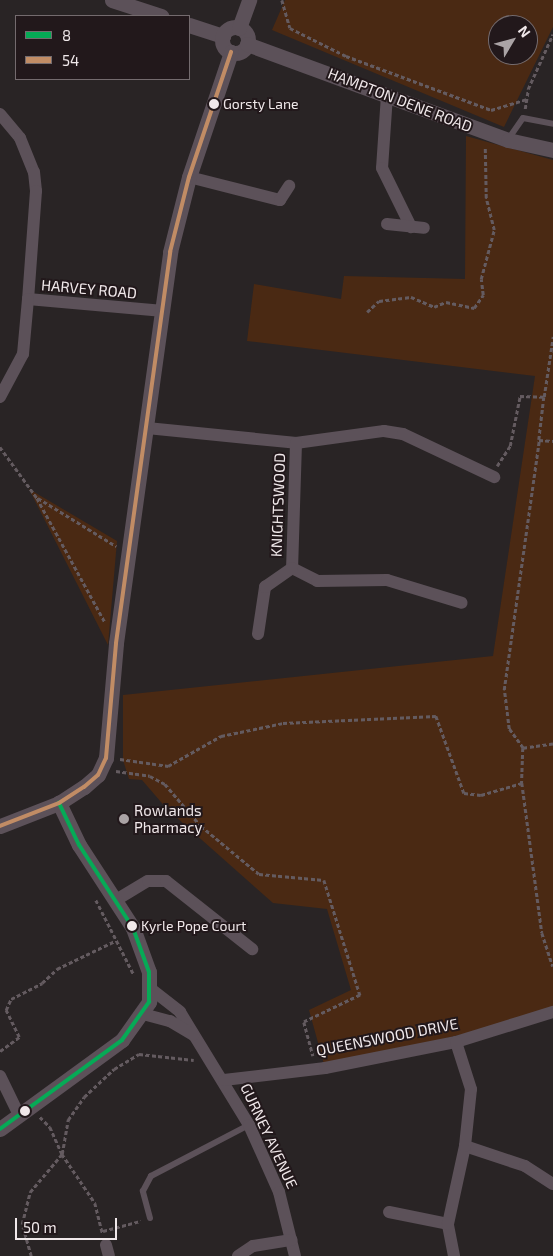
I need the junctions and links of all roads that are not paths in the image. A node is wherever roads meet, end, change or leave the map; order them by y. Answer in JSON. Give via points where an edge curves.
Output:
{"nodes":[{"id":1,"x":112,"y":0,"type":"edge"},
{"id":2,"x":249,"y":0,"type":"edge"},
{"id":3,"x":158,"y":15,"type":"edge"},
{"id":4,"x":190,"y":25,"type":"edge"},
{"id":5,"x":239,"y":28,"type":"junction"},
{"id":6,"x":223,"y":36,"type":"junction"},
{"id":7,"x":247,"y":44,"type":"junction"},
{"id":8,"x":231,"y":52,"type":"junction"},
{"id":9,"x":387,"y":95,"type":"junction"},
{"id":10,"x":0,"y":114,"type":"edge"},
{"id":11,"x":553,"y":124,"type":"edge"},
{"id":12,"x":508,"y":140,"type":"junction"},
{"id":13,"x":553,"y":150,"type":"edge"},
{"id":14,"x":189,"y":177,"type":"junction"},
{"id":15,"x":289,"y":186,"type":"dead end"},
{"id":16,"x":387,"y":224,"type":"dead end"},
{"id":17,"x":411,"y":227,"type":"junction"},
{"id":18,"x":424,"y":228,"type":"dead end"},
{"id":19,"x":28,"y":300,"type":"junction"},
{"id":20,"x":163,"y":311,"type":"junction"},
{"id":21,"x":0,"y":397,"type":"edge"},
{"id":22,"x":147,"y":428,"type":"junction"},
{"id":23,"x":296,"y":443,"type":"junction"},
{"id":24,"x":494,"y":477,"type":"road end"},
{"id":25,"x":292,"y":568,"type":"junction"},
{"id":26,"x":462,"y":603,"type":"dead end"},
{"id":27,"x":258,"y":634,"type":"dead end"},
{"id":28,"x":59,"y":803,"type":"junction"},
{"id":29,"x":0,"y":826,"type":"edge"},
{"id":30,"x":116,"y":900,"type":"junction"},
{"id":31,"x":252,"y":948,"type":"dead end"},
{"id":32,"x":148,"y":1002,"type":"junction"},
{"id":33,"x":553,"y":1012,"type":"edge"},
{"id":34,"x":195,"y":1037,"type":"junction"},
{"id":35,"x":456,"y":1042,"type":"junction"},
{"id":36,"x":0,"y":1076,"type":"edge"},
{"id":37,"x":224,"y":1080,"type":"junction"},
{"id":38,"x":24,"y":1111,"type":"junction"},
{"id":39,"x":249,"y":1125,"type":"junction"},
{"id":40,"x":0,"y":1129,"type":"edge"},
{"id":41,"x":465,"y":1146,"type":"junction"},
{"id":42,"x":553,"y":1184,"type":"edge"},
{"id":43,"x":389,"y":1212,"type":"dead end"},
{"id":44,"x":150,"y":1218,"type":"road end"},
{"id":45,"x":448,"y":1224,"type":"junction"},
{"id":46,"x":292,"y":1240,"type":"junction"},
{"id":47,"x":238,"y":1256,"type":"edge"},
{"id":48,"x":295,"y":1256,"type":"edge"},
{"id":49,"x":454,"y":1256,"type":"edge"}],
"edges":[{"from":1,"to":3,"type":"street"},
{"from":2,"to":5,"type":"street"},
{"from":4,"to":6,"type":"street"},
{"from":5,"to":6,"type":"street","via":[[230,28]]},
{"from":5,"to":7,"type":"street","via":[[247,34]]},
{"from":6,"to":8,"type":"street","via":[[224,46]]},
{"from":7,"to":8,"type":"street","via":[[241,52]]},
{"from":7,"to":9,"type":"street","name":"HAMPTON DENE ROAD"},
{"from":8,"to":14,"type":"street"},
{"from":9,"to":12,"type":"street","name":"HAMPTON DENE ROAD"},
{"from":9,"to":17,"type":"street","via":[[382,168]]},
{"from":10,"to":19,"type":"street","name":"HARVEY ROAD","via":[[20,138],[34,172]]},
{"from":11,"to":12,"type":"lane","via":[[523,118]]},
{"from":12,"to":13,"type":"street","name":"HAMPTON DENE ROAD"},
{"from":14,"to":15,"type":"street","via":[[280,200]]},
{"from":14,"to":20,"type":"street","via":[[170,252]]},
{"from":16,"to":17,"type":"street"},
{"from":17,"to":18,"type":"street"},
{"from":19,"to":20,"type":"street","name":"HARVEY ROAD"},
{"from":19,"to":21,"type":"street","via":[[23,354]]},
{"from":20,"to":22,"type":"street"},
{"from":22,"to":23,"type":"street"},
{"from":22,"to":28,"type":"street","via":[[116,642],[104,764]]},
{"from":23,"to":24,"type":"street","via":[[384,432],[403,434]]},
{"from":23,"to":25,"type":"street","name":"KNIGHTSWOOD"},
{"from":25,"to":26,"type":"street","name":"KNIGHTSWOOD","via":[[317,581],[387,580]]},
{"from":25,"to":27,"type":"street","name":"KNIGHTSWOOD","via":[[265,587]]},
{"from":28,"to":29,"type":"street"},
{"from":28,"to":30,"type":"street","via":[[100,879]]},
{"from":30,"to":31,"type":"street","via":[[148,881],[166,881]]},
{"from":30,"to":32,"type":"street","via":[[144,954]]},
{"from":32,"to":34,"type":"street","name":"GURNEY AVENUE"},
{"from":32,"to":34,"type":"street","name":"GURNEY AVENUE","via":[[180,1012]]},
{"from":32,"to":38,"type":"street","via":[[122,1040]]},
{"from":33,"to":35,"type":"street","name":"QUEENSWOOD DRIVE"},
{"from":34,"to":37,"type":"street","name":"GURNEY AVENUE"},
{"from":35,"to":37,"type":"street","name":"QUEENSWOOD DRIVE","via":[[316,1068]]},
{"from":35,"to":41,"type":"street","via":[[471,1090]]},
{"from":36,"to":38,"type":"street"},
{"from":37,"to":39,"type":"street","name":"GURNEY AVENUE"},
{"from":38,"to":40,"type":"street"},
{"from":39,"to":44,"type":"lane","via":[[151,1176],[142,1191]]},
{"from":39,"to":46,"type":"street","name":"GURNEY AVENUE","via":[[279,1192]]},
{"from":41,"to":42,"type":"street","via":[[525,1166]]},
{"from":41,"to":45,"type":"street"},
{"from":43,"to":45,"type":"street"},
{"from":45,"to":49,"type":"street"},
{"from":46,"to":47,"type":"street","via":[[253,1246]]},
{"from":46,"to":48,"type":"street","name":"GURNEY AVENUE"}]}
